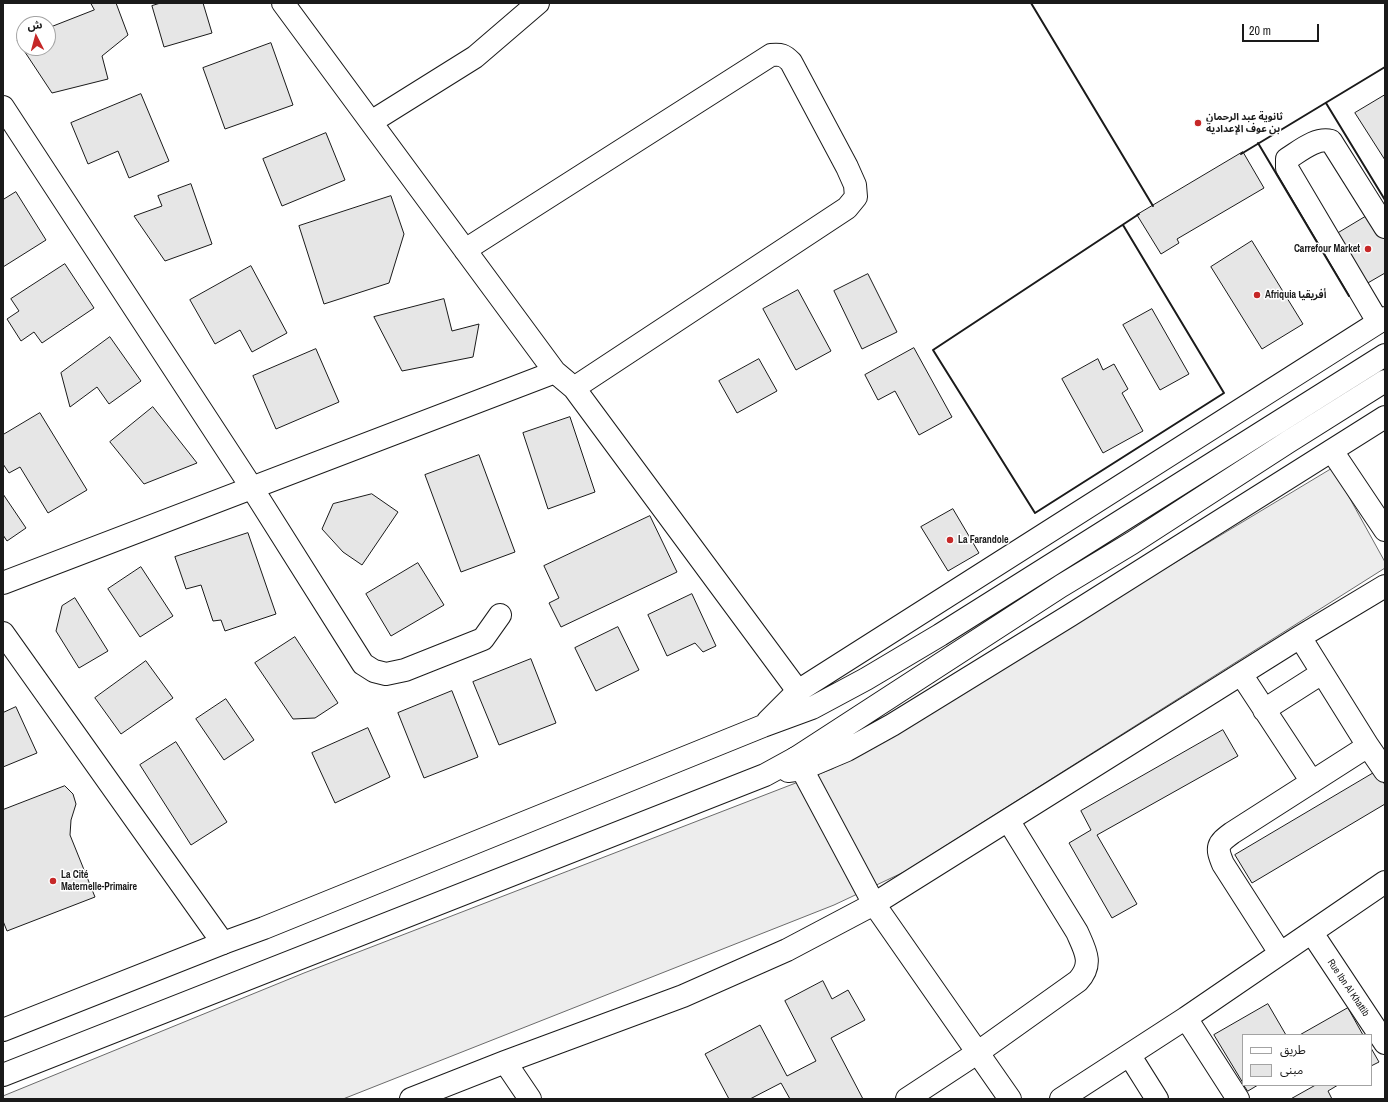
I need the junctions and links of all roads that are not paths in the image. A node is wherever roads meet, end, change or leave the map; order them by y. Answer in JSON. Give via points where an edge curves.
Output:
{"nodes":[{"id":1,"x":283,"y":3,"type":"edge"},
{"id":2,"x":538,"y":3,"type":"edge"},
{"id":3,"x":3,"y":107,"type":"edge"},
{"id":4,"x":371,"y":122,"type":"junction"},
{"id":5,"x":1385,"y":227,"type":"edge"},
{"id":6,"x":465,"y":250,"type":"junction"},
{"id":7,"x":1381,"y":320,"type":"edge"},
{"id":8,"x":1385,"y":355,"type":"edge"},
{"id":9,"x":555,"y":372,"type":"junction"},
{"id":10,"x":1385,"y":381,"type":"edge"},
{"id":11,"x":574,"y":388,"type":"junction"},
{"id":12,"x":1385,"y":417,"type":"edge"},
{"id":13,"x":1332,"y":451,"type":"junction"},
{"id":14,"x":252,"y":488,"type":"junction"},
{"id":15,"x":1385,"y":530,"type":"edge"},
{"id":16,"x":3,"y":583,"type":"edge"},
{"id":17,"x":1385,"y":586,"type":"edge"},
{"id":18,"x":500,"y":615,"type":"dead end"},
{"id":19,"x":3,"y":633,"type":"edge"},
{"id":20,"x":1300,"y":637,"type":"junction"},
{"id":21,"x":1322,"y":673,"type":"junction"},
{"id":22,"x":1241,"y":674,"type":"junction"},
{"id":23,"x":798,"y":691,"type":"junction"},
{"id":24,"x":1264,"y":710,"type":"junction"},
{"id":25,"x":763,"y":726,"type":"junction"},
{"id":26,"x":1368,"y":746,"type":"junction"},
{"id":27,"x":799,"y":763,"type":"junction"},
{"id":28,"x":1385,"y":771,"type":"edge"},
{"id":29,"x":1312,"y":782,"type":"junction"},
{"id":30,"x":1008,"y":820,"type":"junction"},
{"id":31,"x":1385,"y":882,"type":"edge"},
{"id":32,"x":874,"y":904,"type":"junction"},
{"id":33,"x":1312,"y":932,"type":"junction"},
{"id":34,"x":223,"y":943,"type":"junction"},
{"id":35,"x":1280,"y":954,"type":"junction"},
{"id":36,"x":1186,"y":1018,"type":"junction"},
{"id":37,"x":3,"y":1030,"type":"edge"},
{"id":38,"x":1382,"y":1031,"type":"edge"},
{"id":39,"x":977,"y":1053,"type":"junction"},
{"id":40,"x":1130,"y":1056,"type":"junction"},
{"id":41,"x":505,"y":1062,"type":"junction"},
{"id":42,"x":3,"y":1075,"type":"edge"},
{"id":43,"x":411,"y":1099,"type":"edge"},
{"id":44,"x":530,"y":1099,"type":"edge"},
{"id":45,"x":907,"y":1099,"type":"edge"},
{"id":46,"x":1010,"y":1099,"type":"edge"},
{"id":47,"x":1061,"y":1099,"type":"edge"},
{"id":48,"x":1157,"y":1099,"type":"edge"},
{"id":49,"x":1238,"y":1099,"type":"edge"}],
"edges":[{"from":1,"to":4,"type":"street"},
{"from":2,"to":4,"type":"street","via":[[475,57]]},
{"from":3,"to":14,"type":"street"},
{"from":4,"to":6,"type":"street"},
{"from":5,"to":7,"type":"street","via":[[1331,141],[1319,140],[1287,159],[1287,168]]},
{"from":6,"to":9,"type":"street"},
{"from":6,"to":11,"type":"street","via":[[772,55],[780,54],[791,62],[856,185],[856,197],[848,208]]},
{"from":7,"to":23,"type":"street"},
{"from":8,"to":25,"type":"street","via":[[940,635],[812,708]]},
{"from":9,"to":11,"type":"street"},
{"from":9,"to":14,"type":"street"},
{"from":10,"to":27,"type":"street","via":[[1061,586]]},
{"from":11,"to":23,"type":"street"},
{"from":12,"to":13,"type":"street"},
{"from":13,"to":15,"type":"street"},
{"from":13,"to":27,"type":"street","via":[[892,725],[847,750]]},
{"from":14,"to":16,"type":"street"},
{"from":14,"to":18,"type":"street","via":[[363,664],[374,671],[386,674],[405,670],[483,639]]},
{"from":17,"to":20,"type":"street"},
{"from":19,"to":34,"type":"street"},
{"from":20,"to":21,"type":"street"},
{"from":20,"to":22,"type":"street"},
{"from":21,"to":24,"type":"street"},
{"from":21,"to":26,"type":"street"},
{"from":22,"to":24,"type":"street"},
{"from":22,"to":30,"type":"street"},
{"from":23,"to":25,"type":"street"},
{"from":24,"to":29,"type":"street"},
{"from":25,"to":34,"type":"street"},
{"from":26,"to":28,"type":"street"},
{"from":26,"to":29,"type":"street"},
{"from":27,"to":32,"type":"street"},
{"from":27,"to":42,"type":"street"},
{"from":29,"to":35,"type":"street","via":[[1232,833],[1218,847],[1223,864]]},
{"from":30,"to":32,"type":"street"},
{"from":30,"to":39,"type":"street","via":[[1077,932],[1087,962],[1085,974],[1078,981]]},
{"from":31,"to":33,"type":"street"},
{"from":32,"to":39,"type":"street"},
{"from":32,"to":41,"type":"street","via":[[787,950],[683,996]]},
{"from":33,"to":35,"type":"street"},
{"from":33,"to":38,"type":"street","name":"Rue Ibn Al Khattib"},
{"from":34,"to":37,"type":"street"},
{"from":35,"to":36,"type":"street"},
{"from":36,"to":40,"type":"street"},
{"from":36,"to":49,"type":"street"},
{"from":39,"to":45,"type":"street"},
{"from":39,"to":46,"type":"street"},
{"from":40,"to":47,"type":"street"},
{"from":40,"to":48,"type":"street"},
{"from":41,"to":43,"type":"street"},
{"from":41,"to":44,"type":"street"}]}
